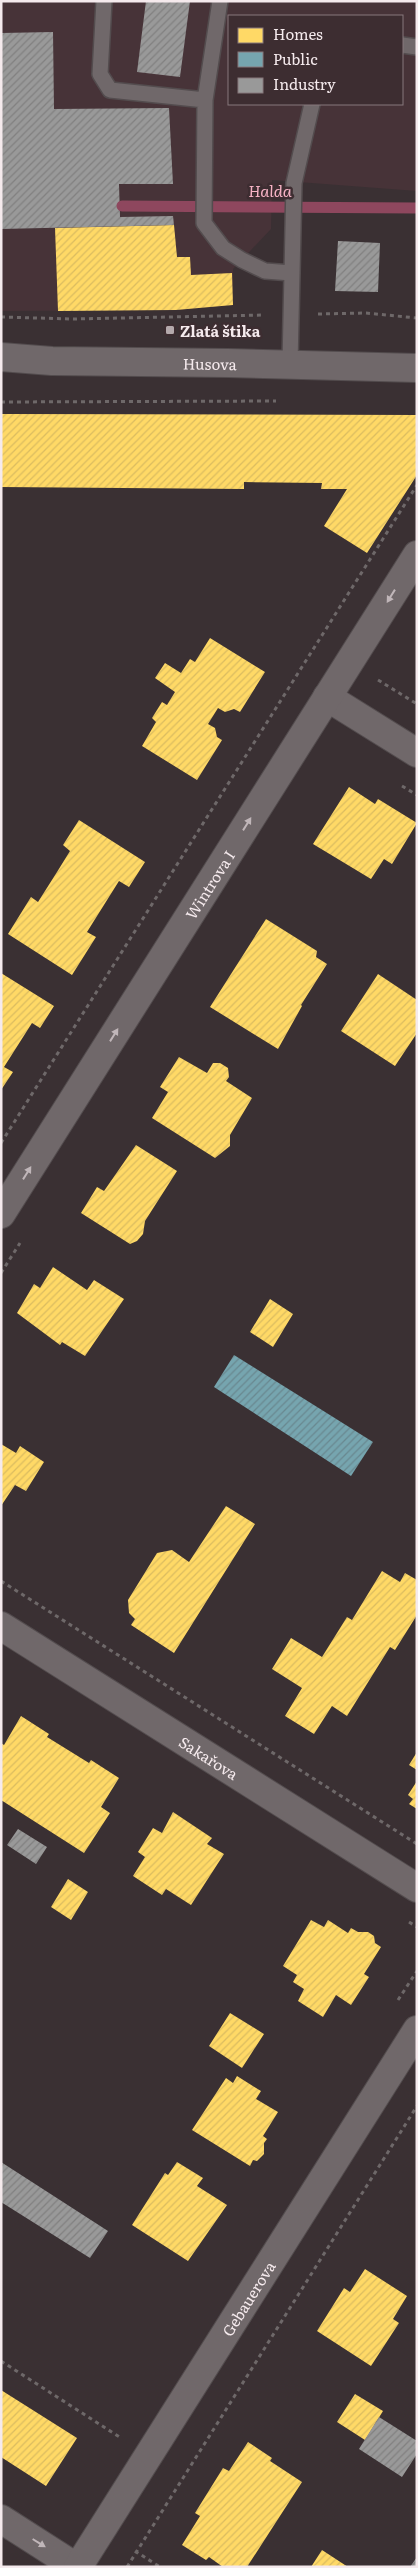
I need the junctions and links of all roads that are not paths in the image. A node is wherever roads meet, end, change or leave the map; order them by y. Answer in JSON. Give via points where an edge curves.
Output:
{"nodes":[{"id":1,"x":104,"y":1,"type":"edge"},
{"id":2,"x":220,"y":1,"type":"edge"},
{"id":3,"x":403,"y":45,"type":"edge"},
{"id":4,"x":417,"y":47,"type":"edge"},
{"id":5,"x":205,"y":100,"type":"junction"},
{"id":6,"x":312,"y":105,"type":"edge"},
{"id":7,"x":292,"y":273,"type":"junction"},
{"id":8,"x":1,"y":357,"type":"edge"},
{"id":9,"x":290,"y":364,"type":"junction"},
{"id":10,"x":417,"y":368,"type":"edge"},
{"id":11,"x":417,"y":555,"type":"edge"},
{"id":12,"x":327,"y":697,"type":"junction"},
{"id":13,"x":417,"y":753,"type":"edge"},
{"id":14,"x":1,"y":1214,"type":"edge"},
{"id":15,"x":1,"y":1626,"type":"edge"},
{"id":16,"x":417,"y":1888,"type":"edge"},
{"id":17,"x":417,"y":2030,"type":"edge"},
{"id":18,"x":1,"y":2519,"type":"edge"},
{"id":19,"x":77,"y":2567,"type":"edge"}],
"edges":[{"from":1,"to":5,"type":"lane","via":[[100,74],[110,90]]},
{"from":2,"to":5,"type":"lane"},
{"from":3,"to":4,"type":"lane"},
{"from":5,"to":7,"type":"lane","via":[[204,223],[223,248],[242,260],[265,271]]},
{"from":6,"to":7,"type":"lane","via":[[294,183]]},
{"from":7,"to":9,"type":"lane"},
{"from":8,"to":9,"type":"street","name":"Husova","via":[[52,361]]},
{"from":9,"to":10,"type":"street","name":"Husova"},
{"from":11,"to":12,"type":"street","name":"Wintrova I","one_way":true},
{"from":12,"to":13,"type":"street"},
{"from":14,"to":12,"type":"street","name":"Wintrova I","one_way":true},
{"from":15,"to":16,"type":"street","name":"Sakařova"},
{"from":17,"to":19,"type":"street","name":"Gebauerova"},
{"from":18,"to":19,"type":"street","one_way":true}]}
